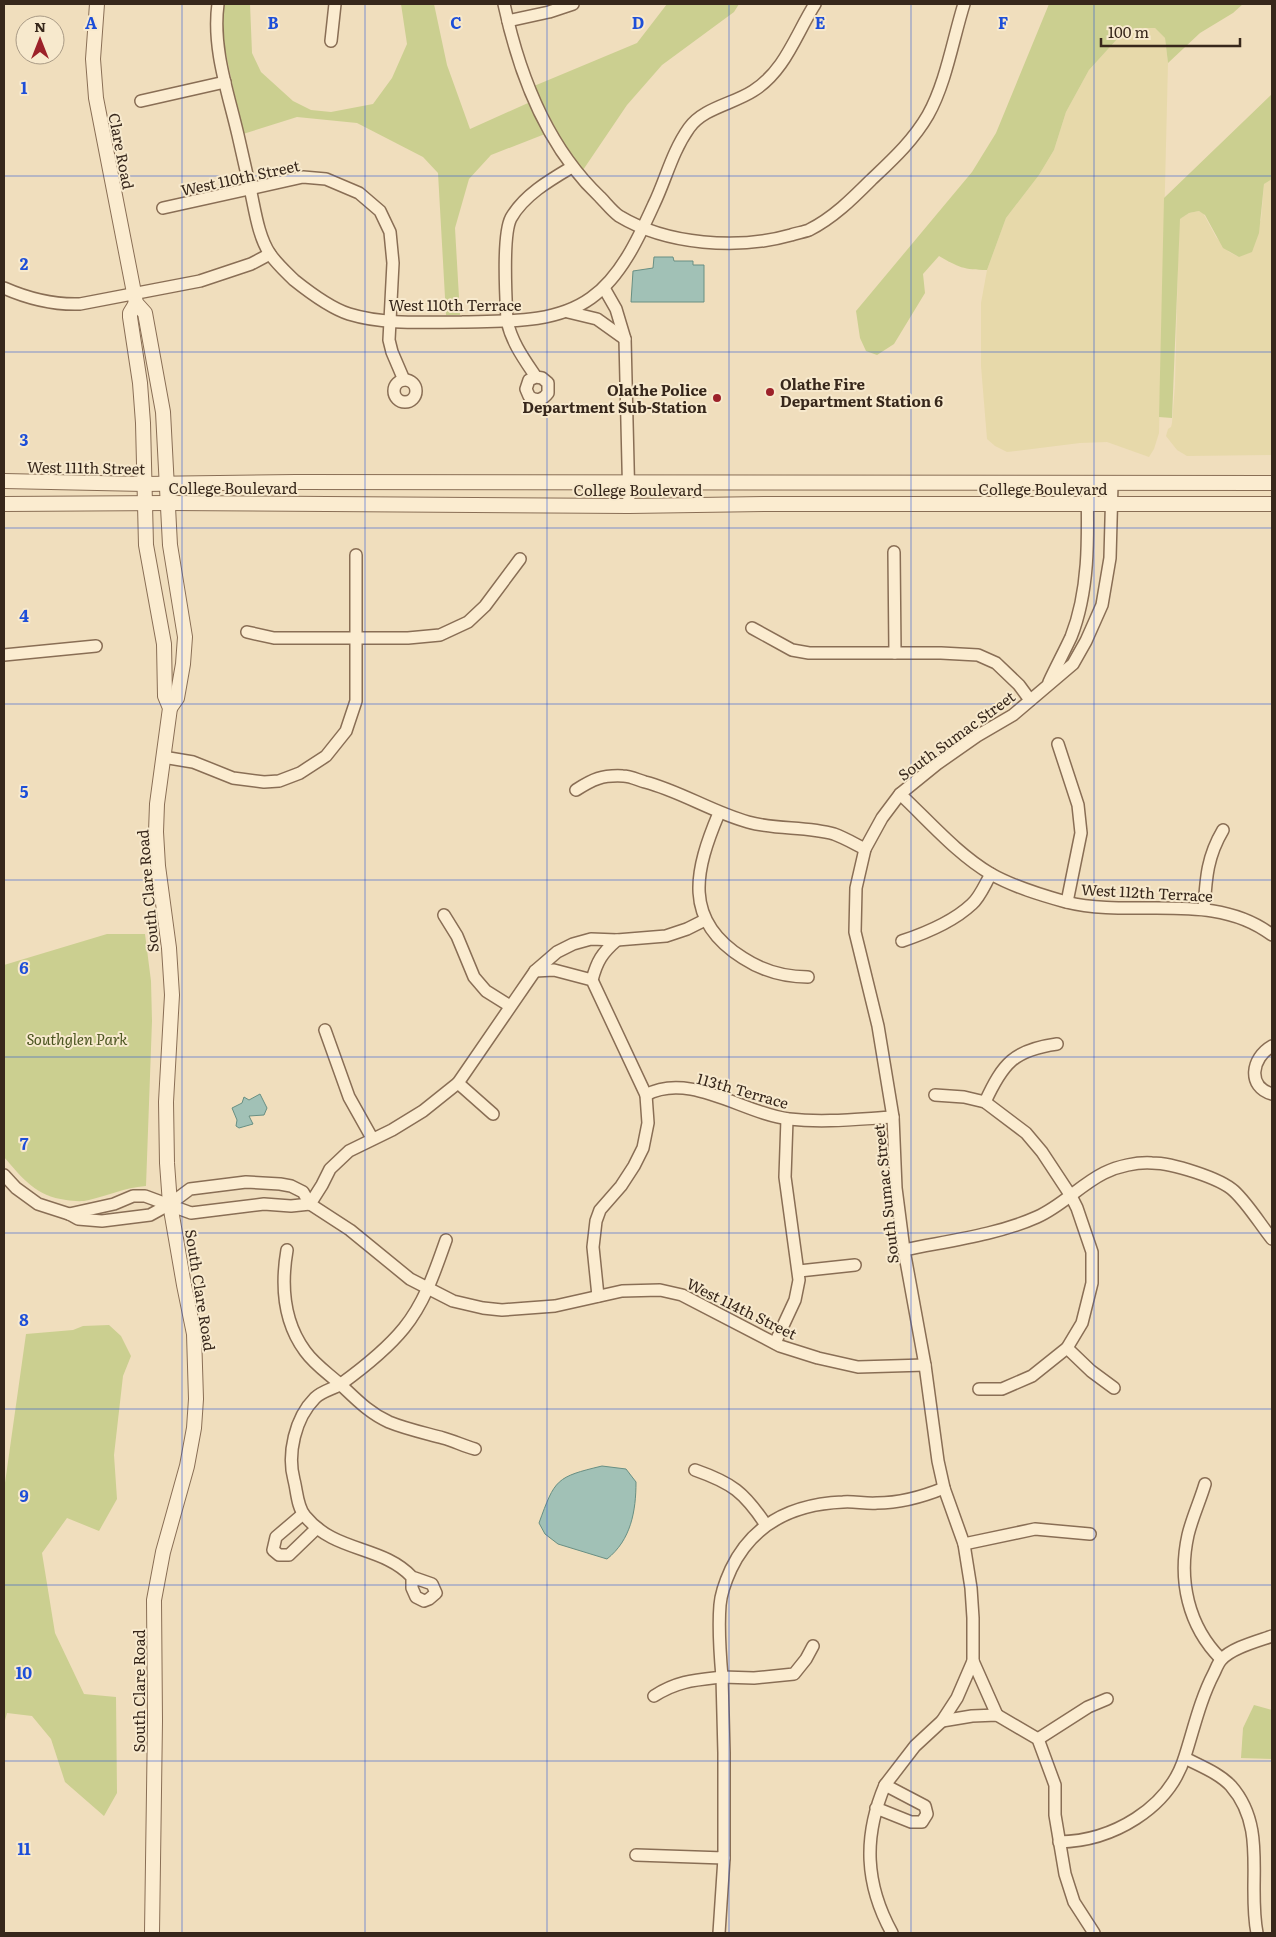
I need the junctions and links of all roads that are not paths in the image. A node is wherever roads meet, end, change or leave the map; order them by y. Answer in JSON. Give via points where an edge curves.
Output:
{"nodes":[{"id":1,"x":97,"y":4,"type":"edge"},
{"id":2,"x":218,"y":4,"type":"edge"},
{"id":3,"x":335,"y":4,"type":"edge"},
{"id":4,"x":504,"y":4,"type":"edge"},
{"id":5,"x":573,"y":4,"type":"edge"},
{"id":6,"x":815,"y":4,"type":"edge"},
{"id":7,"x":964,"y":4,"type":"edge"},
{"id":8,"x":508,"y":22,"type":"junction"},
{"id":9,"x":331,"y":41,"type":"dead end"},
{"id":10,"x":225,"y":82,"type":"junction"},
{"id":11,"x":141,"y":101,"type":"dead end"},
{"id":12,"x":572,"y":167,"type":"junction"},
{"id":13,"x":250,"y":189,"type":"junction"},
{"id":14,"x":164,"y":208,"type":"dead end"},
{"id":15,"x":642,"y":227,"type":"junction"},
{"id":16,"x":270,"y":254,"type":"junction"},
{"id":17,"x":4,"y":288,"type":"edge"},
{"id":18,"x":604,"y":288,"type":"junction"},
{"id":19,"x":135,"y":298,"type":"junction"},
{"id":20,"x":568,"y":312,"type":"junction"},
{"id":21,"x":390,"y":321,"type":"junction"},
{"id":22,"x":507,"y":321,"type":"junction"},
{"id":23,"x":625,"y":339,"type":"junction"},
{"id":24,"x":536,"y":377,"type":"dead end"},
{"id":25,"x":404,"y":380,"type":"dead end"},
{"id":26,"x":4,"y":481,"type":"edge"},
{"id":27,"x":629,"y":482,"type":"junction"},
{"id":28,"x":1272,"y":483,"type":"edge"},
{"id":29,"x":144,"y":484,"type":"junction"},
{"id":30,"x":167,"y":484,"type":"junction"},
{"id":31,"x":1087,"y":484,"type":"junction"},
{"id":32,"x":1112,"y":484,"type":"junction"},
{"id":33,"x":169,"y":503,"type":"junction"},
{"id":34,"x":4,"y":504,"type":"edge"},
{"id":35,"x":144,"y":504,"type":"junction"},
{"id":36,"x":1272,"y":504,"type":"edge"},
{"id":37,"x":1087,"y":505,"type":"junction"},
{"id":38,"x":1112,"y":505,"type":"junction"},
{"id":39,"x":629,"y":506,"type":"junction"},
{"id":40,"x":894,"y":552,"type":"dead end"},
{"id":41,"x":356,"y":555,"type":"dead end"},
{"id":42,"x":520,"y":559,"type":"dead end"},
{"id":43,"x":752,"y":628,"type":"dead end"},
{"id":44,"x":247,"y":632,"type":"dead end"},
{"id":45,"x":356,"y":638,"type":"junction"},
{"id":46,"x":96,"y":646,"type":"dead end"},
{"id":47,"x":895,"y":653,"type":"junction"},
{"id":48,"x":4,"y":655,"type":"edge"},
{"id":49,"x":1048,"y":684,"type":"junction"},
{"id":50,"x":1030,"y":700,"type":"junction"},
{"id":51,"x":170,"y":708,"type":"junction"},
{"id":52,"x":1058,"y":744,"type":"dead end"},
{"id":53,"x":163,"y":757,"type":"junction"},
{"id":54,"x":576,"y":790,"type":"dead end"},
{"id":55,"x":900,"y":794,"type":"junction"},
{"id":56,"x":719,"y":813,"type":"junction"},
{"id":57,"x":1223,"y":830,"type":"dead end"},
{"id":58,"x":866,"y":848,"type":"junction"},
{"id":59,"x":991,"y":874,"type":"junction"},
{"id":60,"x":1067,"y":902,"type":"junction"},
{"id":61,"x":1204,"y":909,"type":"junction"},
{"id":62,"x":444,"y":915,"type":"dead end"},
{"id":63,"x":705,"y":920,"type":"junction"},
{"id":64,"x":1272,"y":935,"type":"edge"},
{"id":65,"x":617,"y":940,"type":"junction"},
{"id":66,"x":902,"y":941,"type":"dead end"},
{"id":67,"x":535,"y":971,"type":"junction"},
{"id":68,"x":808,"y":977,"type":"dead end"},
{"id":69,"x":592,"y":980,"type":"junction"},
{"id":70,"x":510,"y":1006,"type":"junction"},
{"id":71,"x":325,"y":1030,"type":"dead end"},
{"id":72,"x":1057,"y":1044,"type":"dead end"},
{"id":73,"x":1272,"y":1046,"type":"edge"},
{"id":74,"x":458,"y":1083,"type":"junction"},
{"id":75,"x":646,"y":1094,"type":"junction"},
{"id":76,"x":1272,"y":1094,"type":"edge"},
{"id":77,"x":935,"y":1095,"type":"dead end"},
{"id":78,"x":985,"y":1102,"type":"junction"},
{"id":79,"x":493,"y":1114,"type":"dead end"},
{"id":80,"x":893,"y":1117,"type":"junction"},
{"id":81,"x":787,"y":1119,"type":"junction"},
{"id":82,"x":372,"y":1138,"type":"junction"},
{"id":83,"x":4,"y":1175,"type":"edge"},
{"id":84,"x":1070,"y":1196,"type":"junction"},
{"id":85,"x":170,"y":1204,"type":"junction"},
{"id":86,"x":310,"y":1204,"type":"junction"},
{"id":87,"x":69,"y":1214,"type":"junction"},
{"id":88,"x":1272,"y":1239,"type":"edge"},
{"id":89,"x":446,"y":1240,"type":"dead end"},
{"id":90,"x":287,"y":1250,"type":"dead end"},
{"id":91,"x":904,"y":1250,"type":"junction"},
{"id":92,"x":855,"y":1265,"type":"dead end"},
{"id":93,"x":799,"y":1271,"type":"junction"},
{"id":94,"x":429,"y":1289,"type":"junction"},
{"id":95,"x":598,"y":1296,"type":"junction"},
{"id":96,"x":775,"y":1343,"type":"junction"},
{"id":97,"x":1066,"y":1348,"type":"junction"},
{"id":98,"x":925,"y":1365,"type":"junction"},
{"id":99,"x":340,"y":1384,"type":"junction"},
{"id":100,"x":1114,"y":1388,"type":"dead end"},
{"id":101,"x":979,"y":1389,"type":"dead end"},
{"id":102,"x":475,"y":1449,"type":"dead end"},
{"id":103,"x":695,"y":1470,"type":"dead end"},
{"id":104,"x":1205,"y":1484,"type":"dead end"},
{"id":105,"x":944,"y":1488,"type":"junction"},
{"id":106,"x":303,"y":1514,"type":"junction"},
{"id":107,"x":766,"y":1524,"type":"junction"},
{"id":108,"x":317,"y":1528,"type":"junction"},
{"id":109,"x":1090,"y":1534,"type":"dead end"},
{"id":110,"x":964,"y":1544,"type":"junction"},
{"id":111,"x":412,"y":1576,"type":"dead end"},
{"id":112,"x":1272,"y":1636,"type":"edge"},
{"id":113,"x":813,"y":1646,"type":"dead end"},
{"id":114,"x":1221,"y":1659,"type":"junction"},
{"id":115,"x":973,"y":1661,"type":"junction"},
{"id":116,"x":722,"y":1678,"type":"junction"},
{"id":117,"x":654,"y":1696,"type":"dead end"},
{"id":118,"x":1107,"y":1699,"type":"dead end"},
{"id":119,"x":997,"y":1715,"type":"junction"},
{"id":120,"x":942,"y":1721,"type":"junction"},
{"id":121,"x":1038,"y":1739,"type":"junction"},
{"id":122,"x":1185,"y":1758,"type":"junction"},
{"id":123,"x":885,"y":1785,"type":"junction"},
{"id":124,"x":876,"y":1808,"type":"junction"},
{"id":125,"x":1059,"y":1842,"type":"junction"},
{"id":126,"x":636,"y":1855,"type":"dead end"},
{"id":127,"x":724,"y":1858,"type":"junction"},
{"id":128,"x":152,"y":1933,"type":"edge"},
{"id":129,"x":720,"y":1933,"type":"edge"},
{"id":130,"x":892,"y":1933,"type":"edge"},
{"id":131,"x":1094,"y":1933,"type":"edge"},
{"id":132,"x":1257,"y":1933,"type":"edge"}],
"edges":[{"from":1,"to":19,"type":"street","name":"Clare Road","via":[[96,98]]},
{"from":2,"to":10,"type":"street","via":[[216,22]]},
{"from":3,"to":9,"type":"street"},
{"from":4,"to":8,"type":"street"},
{"from":5,"to":8,"type":"street"},
{"from":6,"to":15,"type":"street","name":"West 110th Terrace","via":[[781,66],[752,91],[719,106],[691,125],[675,150]]},
{"from":7,"to":15,"type":"street","via":[[928,115],[907,146],[841,209],[808,230],[769,241],[693,242]]},
{"from":8,"to":12,"type":"street","via":[[534,100]]},
{"from":10,"to":11,"type":"street"},
{"from":10,"to":13,"type":"street"},
{"from":12,"to":15,"type":"street","via":[[618,215]]},
{"from":12,"to":22,"type":"street","via":[[526,199],[510,220],[506,246]]},
{"from":13,"to":14,"type":"street","name":"West 110th Street"},
{"from":13,"to":16,"type":"street"},
{"from":13,"to":21,"type":"street","name":"West 110th Street","via":[[303,177],[326,179],[359,193],[380,211],[390,232],[393,263]]},
{"from":15,"to":18,"type":"street","name":"West 110th Terrace","via":[[622,268]]},
{"from":16,"to":19,"type":"street","via":[[250,264]]},
{"from":16,"to":21,"type":"street","name":"West 110th Terrace","via":[[308,292],[348,314]]},
{"from":17,"to":19,"type":"street","via":[[37,300],[66,304]]},
{"from":18,"to":20,"type":"street","name":"West 110th Terrace"},
{"from":18,"to":23,"type":"street","via":[[616,309]]},
{"from":19,"to":29,"type":"street","name":"Clare Road","via":[[130,317],[140,383]]},
{"from":19,"to":30,"type":"street","name":"Clare Road","via":[[145,313],[163,412]]},
{"from":20,"to":22,"type":"street","name":"West 110th Terrace"},
{"from":20,"to":23,"type":"street","via":[[597,319]]},
{"from":21,"to":22,"type":"street","name":"West 110th Terrace"},
{"from":21,"to":25,"type":"street","name":"West 110th Street","via":[[389,340]]},
{"from":22,"to":24,"type":"street","via":[[517,348]]},
{"from":23,"to":27,"type":"street"},
{"from":26,"to":29,"type":"street","name":"West 111th Street"},
{"from":27,"to":30,"type":"street","name":"College Boulevard"},
{"from":27,"to":31,"type":"street","name":"College Boulevard"},
{"from":27,"to":39,"type":"street"},
{"from":28,"to":32,"type":"street","name":"College Boulevard"},
{"from":29,"to":30,"type":"street","name":"West 111th Street"},
{"from":29,"to":35,"type":"street","name":"South Clare Road"},
{"from":30,"to":33,"type":"street","name":"South Clare Road"},
{"from":31,"to":32,"type":"street","name":"College Boulevard"},
{"from":31,"to":37,"type":"street","name":"South Sumac Street"},
{"from":32,"to":38,"type":"street","name":"South Sumac Street"},
{"from":33,"to":35,"type":"street","name":"College Boulevard"},
{"from":33,"to":39,"type":"street","name":"College Boulevard"},
{"from":33,"to":51,"type":"street","name":"South Clare Road","via":[[172,566],[185,637],[177,698]]},
{"from":34,"to":35,"type":"street","name":"College Boulevard"},
{"from":35,"to":51,"type":"street","name":"South Clare Road","via":[[146,545],[164,644],[165,696]]},
{"from":36,"to":38,"type":"street","name":"College Boulevard"},
{"from":37,"to":38,"type":"street","name":"College Boulevard"},
{"from":37,"to":39,"type":"street","name":"College Boulevard"},
{"from":37,"to":49,"type":"street","name":"South Sumac Street","via":[[1086,570],[1080,604],[1071,636]]},
{"from":38,"to":49,"type":"street","name":"South Sumac Street","via":[[1110,558],[1102,605],[1073,664]]},
{"from":40,"to":47,"type":"street"},
{"from":41,"to":45,"type":"street"},
{"from":42,"to":45,"type":"street","via":[[485,606],[454,630],[425,638]]},
{"from":43,"to":47,"type":"street","via":[[792,650],[809,653]]},
{"from":44,"to":45,"type":"street","via":[[274,638]]},
{"from":45,"to":53,"type":"street","via":[[356,701],[346,731],[315,765],[279,781],[264,782],[247,781],[193,762]]},
{"from":46,"to":48,"type":"street"},
{"from":47,"to":50,"type":"street","via":[[978,655],[996,663]]},
{"from":49,"to":50,"type":"street","name":"South Sumac Street"},
{"from":50,"to":55,"type":"street","name":"South Sumac Street","via":[[1013,715],[937,764]]},
{"from":51,"to":53,"type":"street","name":"South Clare Road"},
{"from":52,"to":60,"type":"street","via":[[1078,805],[1081,833]]},
{"from":53,"to":85,"type":"street","name":"South Clare Road","via":[[156,832],[172,995],[166,1102]]},
{"from":54,"to":56,"type":"street","via":[[593,779],[624,776],[659,786]]},
{"from":55,"to":58,"type":"street","name":"South Sumac Street"},
{"from":55,"to":59,"type":"street","name":"West 112th Terrace"},
{"from":56,"to":58,"type":"street","via":[[774,828],[835,835]]},
{"from":56,"to":63,"type":"street","via":[[701,860],[699,883]]},
{"from":57,"to":61,"type":"street","via":[[1213,846],[1207,866]]},
{"from":58,"to":80,"type":"street","name":"South Sumac Street","via":[[856,888],[855,932],[878,1026]]},
{"from":59,"to":60,"type":"street","name":"West 112th Terrace","via":[[1028,891]]},
{"from":59,"to":66,"type":"street","via":[[973,903],[956,916]]},
{"from":60,"to":61,"type":"street","name":"West 112th Terrace","via":[[1100,907]]},
{"from":61,"to":64,"type":"street","name":"West 112th Terrace","via":[[1243,919]]},
{"from":62,"to":70,"type":"street","via":[[458,936],[474,977],[486,990]]},
{"from":63,"to":65,"type":"street","via":[[666,936]]},
{"from":63,"to":68,"type":"street","via":[[716,937],[755,966],[789,977]]},
{"from":65,"to":67,"type":"street","via":[[590,939],[573,944],[557,952]]},
{"from":65,"to":69,"type":"street","via":[[603,952]]},
{"from":67,"to":69,"type":"street","via":[[554,970]]},
{"from":67,"to":70,"type":"street"},
{"from":69,"to":75,"type":"street"},
{"from":70,"to":74,"type":"street"},
{"from":71,"to":82,"type":"street","via":[[349,1097]]},
{"from":72,"to":78,"type":"street","via":[[1017,1055],[1003,1070]]},
{"from":73,"to":76,"type":"street","via":[[1263,1051],[1255,1068],[1261,1087]]},
{"from":74,"to":79,"type":"street"},
{"from":74,"to":82,"type":"street","via":[[422,1111]]},
{"from":75,"to":81,"type":"street","name":"113th Terrace","via":[[669,1088],[692,1090]]},
{"from":75,"to":95,"type":"street","via":[[648,1123],[643,1148],[621,1186],[600,1210],[596,1221],[593,1247]]},
{"from":77,"to":78,"type":"street"},
{"from":78,"to":84,"type":"street","via":[[1026,1133]]},
{"from":80,"to":81,"type":"street","name":"113th Terrace","via":[[827,1121]]},
{"from":80,"to":91,"type":"street","name":"South Sumac Street","via":[[896,1188]]},
{"from":81,"to":93,"type":"street","via":[[785,1177]]},
{"from":82,"to":86,"type":"street","via":[[336,1162]]},
{"from":83,"to":87,"type":"street","name":"West 114th Street","via":[[38,1204]]},
{"from":84,"to":88,"type":"street","via":[[1104,1173],[1133,1164],[1156,1163],[1222,1183],[1234,1191]]},
{"from":84,"to":91,"type":"street","via":[[1038,1217],[1010,1228]]},
{"from":84,"to":97,"type":"street","via":[[1092,1252],[1092,1283],[1082,1323]]},
{"from":85,"to":86,"type":"street","via":[[191,1213],[264,1204]]},
{"from":85,"to":86,"type":"street","name":"West 114th Street","via":[[190,1189],[261,1182],[291,1186],[304,1192]]},
{"from":85,"to":87,"type":"street","via":[[145,1196],[133,1196],[114,1204]]},
{"from":85,"to":87,"type":"street","name":"West 114th Street","via":[[150,1215],[126,1219],[78,1219]]},
{"from":85,"to":128,"type":"street","name":"South Clare Road","via":[[194,1334],[196,1399],[187,1466],[163,1552],[154,1600]]},
{"from":86,"to":94,"type":"street","name":"West 114th Street","via":[[350,1230],[410,1279]]},
{"from":89,"to":94,"type":"street"},
{"from":90,"to":99,"type":"street","via":[[283,1290],[287,1314],[305,1351]]},
{"from":91,"to":98,"type":"street","name":"South Sumac Street"},
{"from":92,"to":93,"type":"street"},
{"from":93,"to":96,"type":"street","via":[[795,1300]]},
{"from":94,"to":95,"type":"street","name":"West 114th Street","via":[[453,1301],[502,1310],[555,1306]]},
{"from":94,"to":99,"type":"street","via":[[411,1320],[396,1337]]},
{"from":95,"to":96,"type":"street","name":"West 114th Street","via":[[646,1290],[682,1295]]},
{"from":96,"to":98,"type":"street","name":"West 114th Street","via":[[858,1367]]},
{"from":97,"to":100,"type":"street"},
{"from":97,"to":101,"type":"street","via":[[1032,1376],[1002,1389]]},
{"from":98,"to":105,"type":"street","name":"South Sumac Street"},
{"from":99,"to":102,"type":"street","via":[[365,1408],[388,1421]]},
{"from":99,"to":106,"type":"street","via":[[317,1396],[305,1410],[296,1433],[292,1474]]},
{"from":103,"to":107,"type":"street","via":[[737,1489]]},
{"from":104,"to":114,"type":"street","via":[[1187,1542],[1185,1588],[1200,1632]]},
{"from":105,"to":107,"type":"street","via":[[900,1502],[822,1504],[792,1511]]},
{"from":105,"to":110,"type":"street","name":"South Sumac Street"},
{"from":106,"to":108,"type":"street"},
{"from":106,"to":108,"type":"street","via":[[276,1537],[273,1550],[279,1555],[289,1555]]},
{"from":107,"to":116,"type":"street","via":[[735,1561],[725,1583],[720,1603]]},
{"from":108,"to":111,"type":"street","via":[[338,1541],[391,1560]]},
{"from":109,"to":110,"type":"street","via":[[1035,1529]]},
{"from":110,"to":115,"type":"street","name":"South Sumac Street","via":[[972,1588]]},
{"from":112,"to":114,"type":"street"},
{"from":113,"to":116,"type":"street","via":[[794,1674]]},
{"from":114,"to":122,"type":"street","via":[[1204,1694]]},
{"from":115,"to":119,"type":"street"},
{"from":115,"to":120,"type":"street","name":"South Sumac Street"},
{"from":116,"to":117,"type":"street","via":[[670,1686]]},
{"from":116,"to":127,"type":"street"},
{"from":118,"to":121,"type":"street","via":[[1088,1707]]},
{"from":119,"to":120,"type":"street"},
{"from":119,"to":121,"type":"street"},
{"from":120,"to":123,"type":"street","name":"South Sumac Street","via":[[915,1746]]},
{"from":121,"to":125,"type":"street","via":[[1056,1785]]},
{"from":122,"to":125,"type":"street","via":[[1175,1779],[1142,1815],[1093,1837]]},
{"from":122,"to":132,"type":"street","via":[[1230,1785],[1248,1811],[1254,1841],[1253,1914]]},
{"from":123,"to":124,"type":"street","name":"South Sumac Street"},
{"from":123,"to":124,"type":"street","via":[[925,1806],[927,1814],[922,1822],[911,1822]]},
{"from":124,"to":130,"type":"street","name":"South Sumac Street","via":[[870,1869],[881,1912]]},
{"from":125,"to":131,"type":"street","via":[[1064,1874],[1074,1902]]},
{"from":126,"to":127,"type":"street"},
{"from":127,"to":129,"type":"street"}]}
